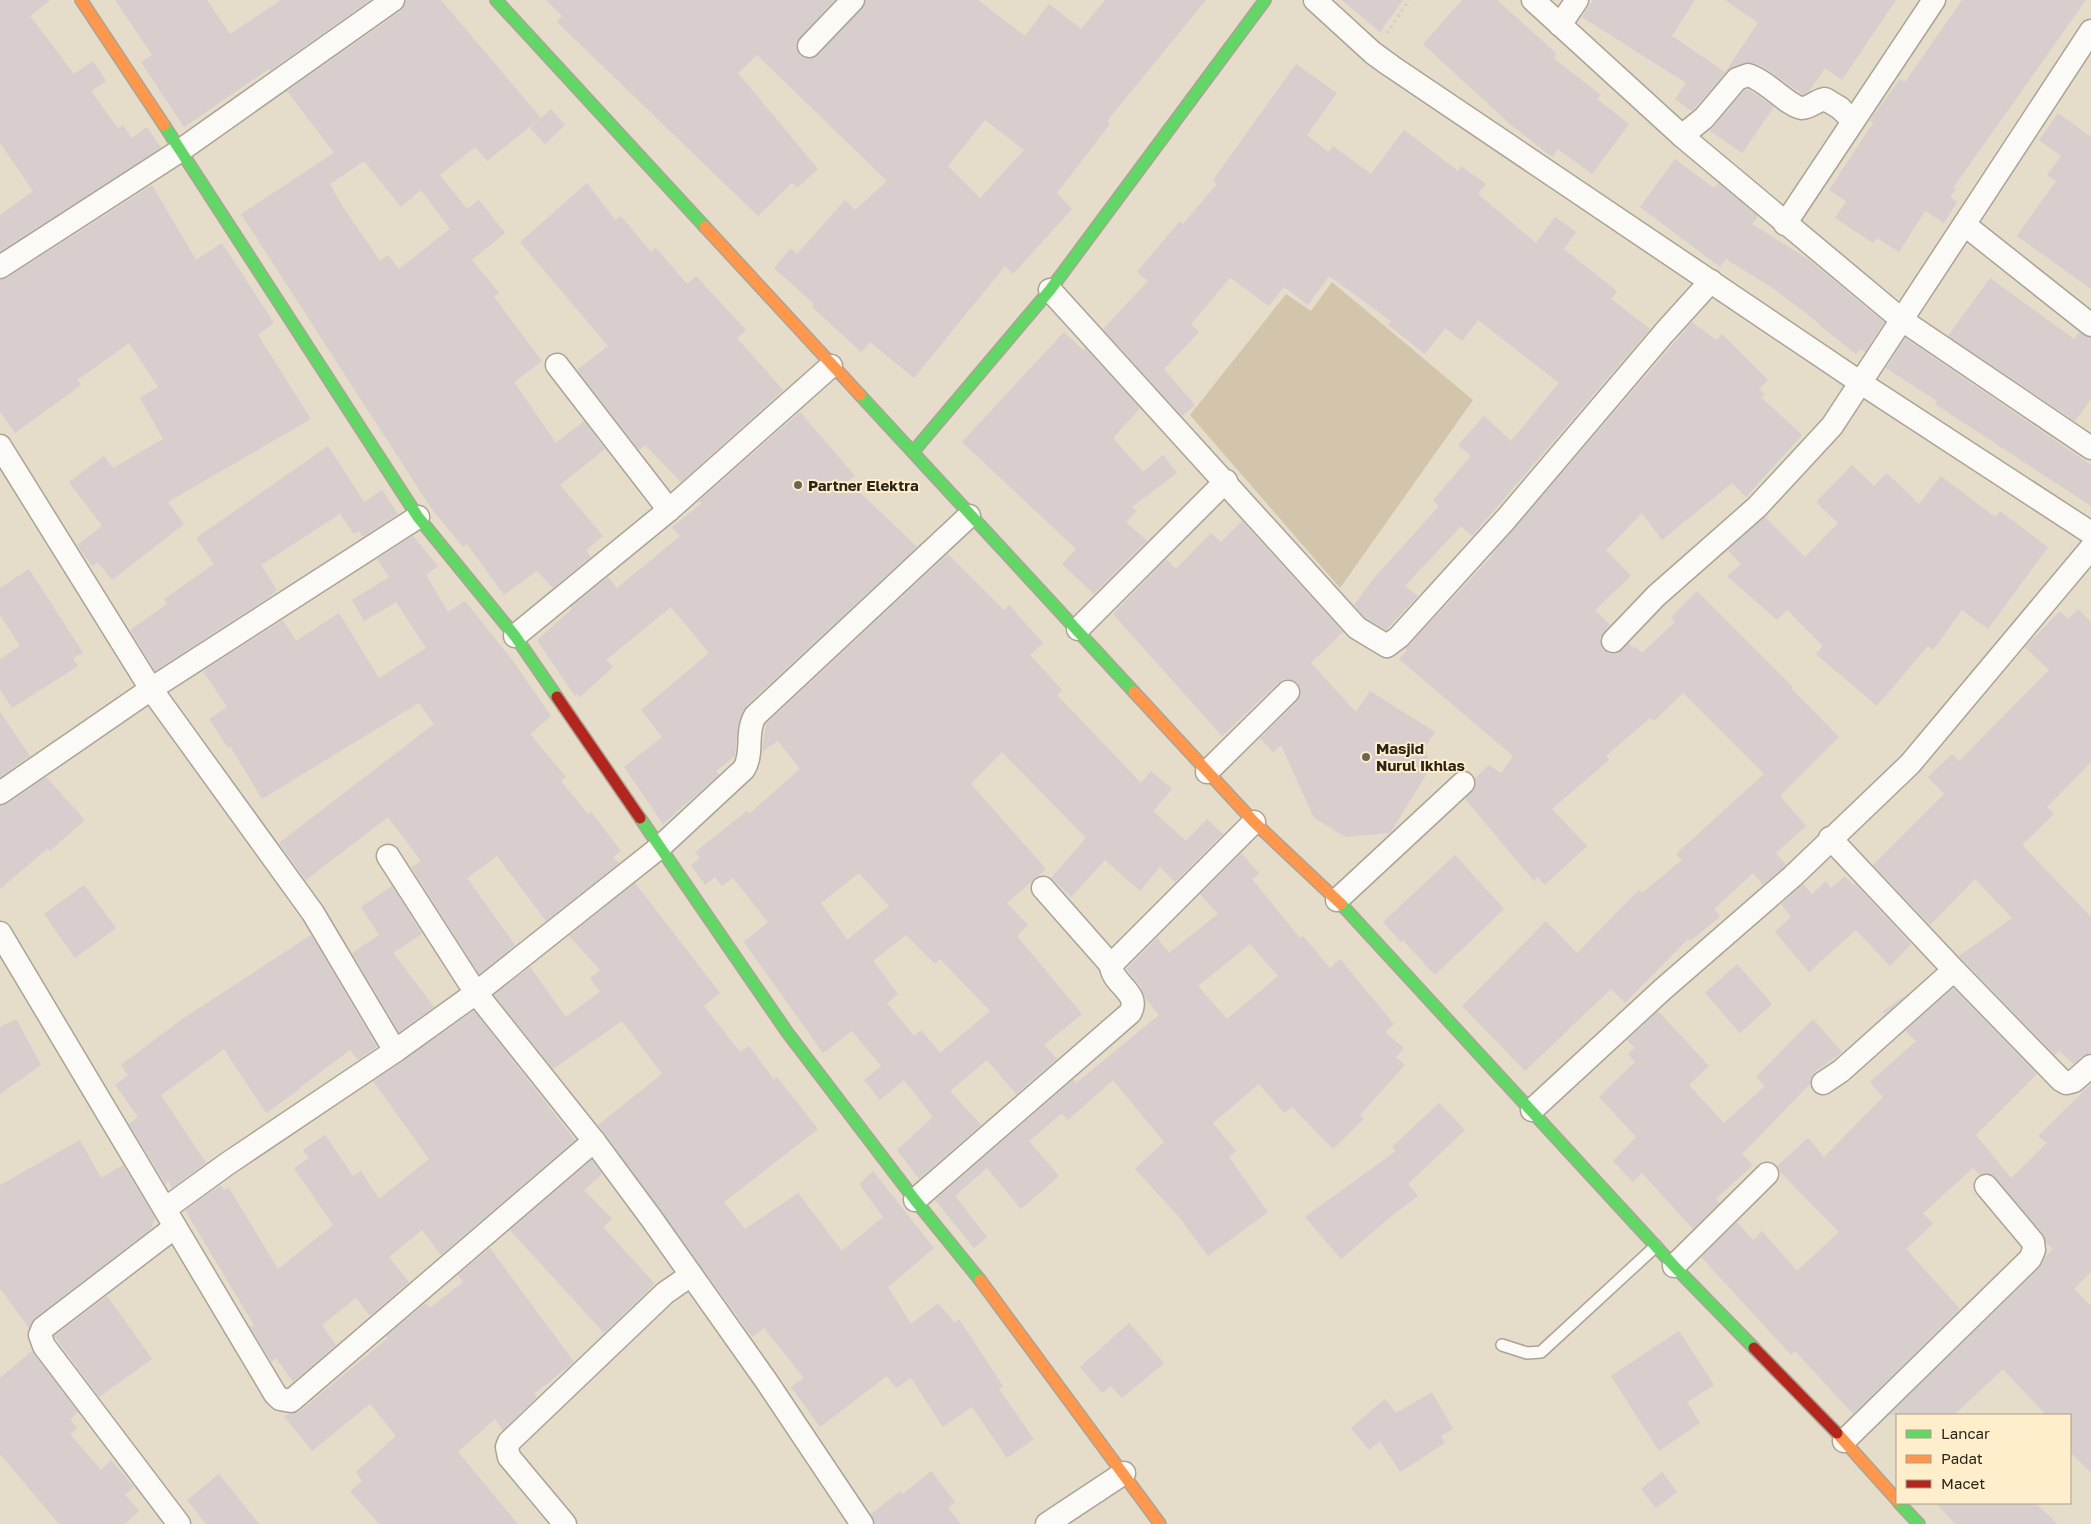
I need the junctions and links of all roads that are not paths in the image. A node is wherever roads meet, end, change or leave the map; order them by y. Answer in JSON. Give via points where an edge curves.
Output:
{"nodes":[{"id":1,"x":81,"y":0,"type":"edge"},
{"id":2,"x":393,"y":0,"type":"edge"},
{"id":3,"x":496,"y":0,"type":"edge"},
{"id":4,"x":853,"y":0,"type":"edge"},
{"id":5,"x":1265,"y":0,"type":"edge"},
{"id":6,"x":1315,"y":0,"type":"edge"},
{"id":7,"x":1533,"y":0,"type":"edge"},
{"id":8,"x":1577,"y":0,"type":"edge"},
{"id":9,"x":1934,"y":0,"type":"edge"},
{"id":10,"x":1560,"y":25,"type":"junction"},
{"id":11,"x":2091,"y":31,"type":"edge"},
{"id":12,"x":809,"y":46,"type":"dead end"},
{"id":13,"x":1853,"y":121,"type":"junction"},
{"id":14,"x":1682,"y":136,"type":"junction"},
{"id":15,"x":181,"y":150,"type":"junction"},
{"id":16,"x":1785,"y":224,"type":"junction"},
{"id":17,"x":1966,"y":225,"type":"junction"},
{"id":18,"x":0,"y":267,"type":"edge"},
{"id":19,"x":1711,"y":282,"type":"junction"},
{"id":20,"x":1050,"y":290,"type":"junction"},
{"id":21,"x":1902,"y":320,"type":"junction"},
{"id":22,"x":2091,"y":325,"type":"edge"},
{"id":23,"x":557,"y":366,"type":"dead end"},
{"id":24,"x":832,"y":366,"type":"junction"},
{"id":25,"x":1861,"y":383,"type":"junction"},
{"id":26,"x":0,"y":446,"type":"edge"},
{"id":27,"x":2091,"y":448,"type":"edge"},
{"id":28,"x":913,"y":452,"type":"junction"},
{"id":29,"x":1226,"y":481,"type":"junction"},
{"id":30,"x":669,"y":510,"type":"junction"},
{"id":31,"x":418,"y":516,"type":"junction"},
{"id":32,"x":969,"y":516,"type":"junction"},
{"id":33,"x":2091,"y":533,"type":"edge"},
{"id":34,"x":2091,"y":548,"type":"edge"},
{"id":35,"x":1078,"y":629,"type":"junction"},
{"id":36,"x":515,"y":636,"type":"junction"},
{"id":37,"x":1613,"y":641,"type":"dead end"},
{"id":38,"x":151,"y":689,"type":"junction"},
{"id":39,"x":1288,"y":692,"type":"dead end"},
{"id":40,"x":1207,"y":772,"type":"junction"},
{"id":41,"x":1463,"y":783,"type":"dead end"},
{"id":42,"x":0,"y":793,"type":"edge"},
{"id":43,"x":1254,"y":822,"type":"junction"},
{"id":44,"x":1830,"y":838,"type":"junction"},
{"id":45,"x":660,"y":847,"type":"junction"},
{"id":46,"x":388,"y":856,"type":"dead end"},
{"id":47,"x":1043,"y":888,"type":"dead end"},
{"id":48,"x":1336,"y":900,"type":"junction"},
{"id":49,"x":0,"y":932,"type":"edge"},
{"id":50,"x":1111,"y":965,"type":"junction"},
{"id":51,"x":1954,"y":970,"type":"junction"},
{"id":52,"x":476,"y":992,"type":"junction"},
{"id":53,"x":395,"y":1052,"type":"junction"},
{"id":54,"x":2091,"y":1066,"type":"edge"},
{"id":55,"x":1823,"y":1083,"type":"dead end"},
{"id":56,"x":1532,"y":1110,"type":"junction"},
{"id":57,"x":594,"y":1141,"type":"junction"},
{"id":58,"x":1767,"y":1174,"type":"dead end"},
{"id":59,"x":1986,"y":1186,"type":"dead end"},
{"id":60,"x":915,"y":1200,"type":"junction"},
{"id":61,"x":170,"y":1218,"type":"junction"},
{"id":62,"x":1656,"y":1246,"type":"junction"},
{"id":63,"x":1674,"y":1266,"type":"junction"},
{"id":64,"x":691,"y":1275,"type":"junction"},
{"id":65,"x":1502,"y":1345,"type":"dead end"},
{"id":66,"x":1844,"y":1441,"type":"junction"},
{"id":67,"x":1124,"y":1473,"type":"junction"},
{"id":68,"x":1896,"y":1500,"type":"edge"},
{"id":69,"x":1900,"y":1504,"type":"edge"},
{"id":70,"x":179,"y":1524,"type":"edge"},
{"id":71,"x":565,"y":1524,"type":"edge"},
{"id":72,"x":862,"y":1524,"type":"edge"},
{"id":73,"x":1047,"y":1524,"type":"edge"},
{"id":74,"x":1160,"y":1524,"type":"edge"},
{"id":75,"x":1919,"y":1524,"type":"edge"}],
"edges":[{"from":1,"to":15,"type":"main road"},
{"from":2,"to":15,"type":"street"},
{"from":3,"to":24,"type":"main road"},
{"from":4,"to":12,"type":"street"},
{"from":5,"to":20,"type":"main road"},
{"from":6,"to":19,"type":"street","via":[[1373,53]]},
{"from":7,"to":10,"type":"street"},
{"from":8,"to":10,"type":"street"},
{"from":9,"to":13,"type":"street"},
{"from":10,"to":14,"type":"street"},
{"from":11,"to":17,"type":"street"},
{"from":13,"to":14,"type":"street","via":[[1824,99],[1806,107],[1797,106],[1766,83],[1748,75],[1738,79],[1704,118]]},
{"from":13,"to":16,"type":"street"},
{"from":14,"to":16,"type":"street"},
{"from":15,"to":18,"type":"street"},
{"from":15,"to":31,"type":"main road"},
{"from":16,"to":21,"type":"street"},
{"from":17,"to":21,"type":"street"},
{"from":17,"to":22,"type":"street"},
{"from":19,"to":25,"type":"street"},
{"from":19,"to":29,"type":"street","via":[[1392,644],[1382,644],[1357,628]]},
{"from":20,"to":28,"type":"main road"},
{"from":20,"to":29,"type":"street"},
{"from":21,"to":25,"type":"street"},
{"from":21,"to":27,"type":"street"},
{"from":23,"to":30,"type":"street"},
{"from":24,"to":28,"type":"main road"},
{"from":24,"to":30,"type":"street"},
{"from":25,"to":33,"type":"street"},
{"from":25,"to":37,"type":"street","via":[[1832,426],[1757,507],[1656,596]]},
{"from":26,"to":38,"type":"street"},
{"from":28,"to":32,"type":"main road"},
{"from":29,"to":35,"type":"street"},
{"from":30,"to":36,"type":"street"},
{"from":31,"to":36,"type":"main road"},
{"from":31,"to":38,"type":"street"},
{"from":32,"to":35,"type":"main road"},
{"from":32,"to":45,"type":"street","via":[[755,716],[750,724],[749,761],[744,769]]},
{"from":34,"to":44,"type":"street","via":[[1910,764]]},
{"from":35,"to":40,"type":"main road"},
{"from":36,"to":45,"type":"main road"},
{"from":38,"to":42,"type":"street"},
{"from":38,"to":53,"type":"street","via":[[313,913]]},
{"from":39,"to":40,"type":"street"},
{"from":40,"to":43,"type":"main road"},
{"from":41,"to":48,"type":"street"},
{"from":43,"to":48,"type":"main road"},
{"from":43,"to":50,"type":"street"},
{"from":44,"to":51,"type":"street"},
{"from":44,"to":56,"type":"street","via":[[1793,876],[1662,990]]},
{"from":45,"to":52,"type":"street"},
{"from":45,"to":60,"type":"main road","via":[[788,1032]]},
{"from":46,"to":52,"type":"street"},
{"from":47,"to":50,"type":"street"},
{"from":48,"to":56,"type":"main road"},
{"from":49,"to":61,"type":"street"},
{"from":50,"to":60,"type":"street","via":[[1114,975],[1132,997],[1130,1014]]},
{"from":51,"to":54,"type":"street","via":[[2060,1080],[2074,1082]]},
{"from":51,"to":55,"type":"street","via":[[1841,1072]]},
{"from":52,"to":53,"type":"street"},
{"from":52,"to":57,"type":"street"},
{"from":53,"to":61,"type":"street","via":[[227,1164]]},
{"from":56,"to":62,"type":"main road"},
{"from":57,"to":61,"type":"street","via":[[291,1401],[280,1399],[275,1394]]},
{"from":57,"to":64,"type":"street"},
{"from":58,"to":63,"type":"street"},
{"from":59,"to":66,"type":"street","via":[[2034,1242],[2030,1260]]},
{"from":60,"to":67,"type":"main road","via":[[1000,1305]]},
{"from":61,"to":70,"type":"street","via":[[43,1328],[40,1335],[44,1346]]},
{"from":62,"to":63,"type":"main road"},
{"from":62,"to":65,"type":"lane","via":[[1541,1352],[1527,1353]]},
{"from":63,"to":66,"type":"main road"},
{"from":64,"to":71,"type":"street","via":[[665,1293],[509,1442],[509,1458]]},
{"from":64,"to":72,"type":"street"},
{"from":66,"to":68,"type":"main road"},
{"from":67,"to":73,"type":"street"},
{"from":67,"to":74,"type":"main road"},
{"from":69,"to":75,"type":"main road"}]}
